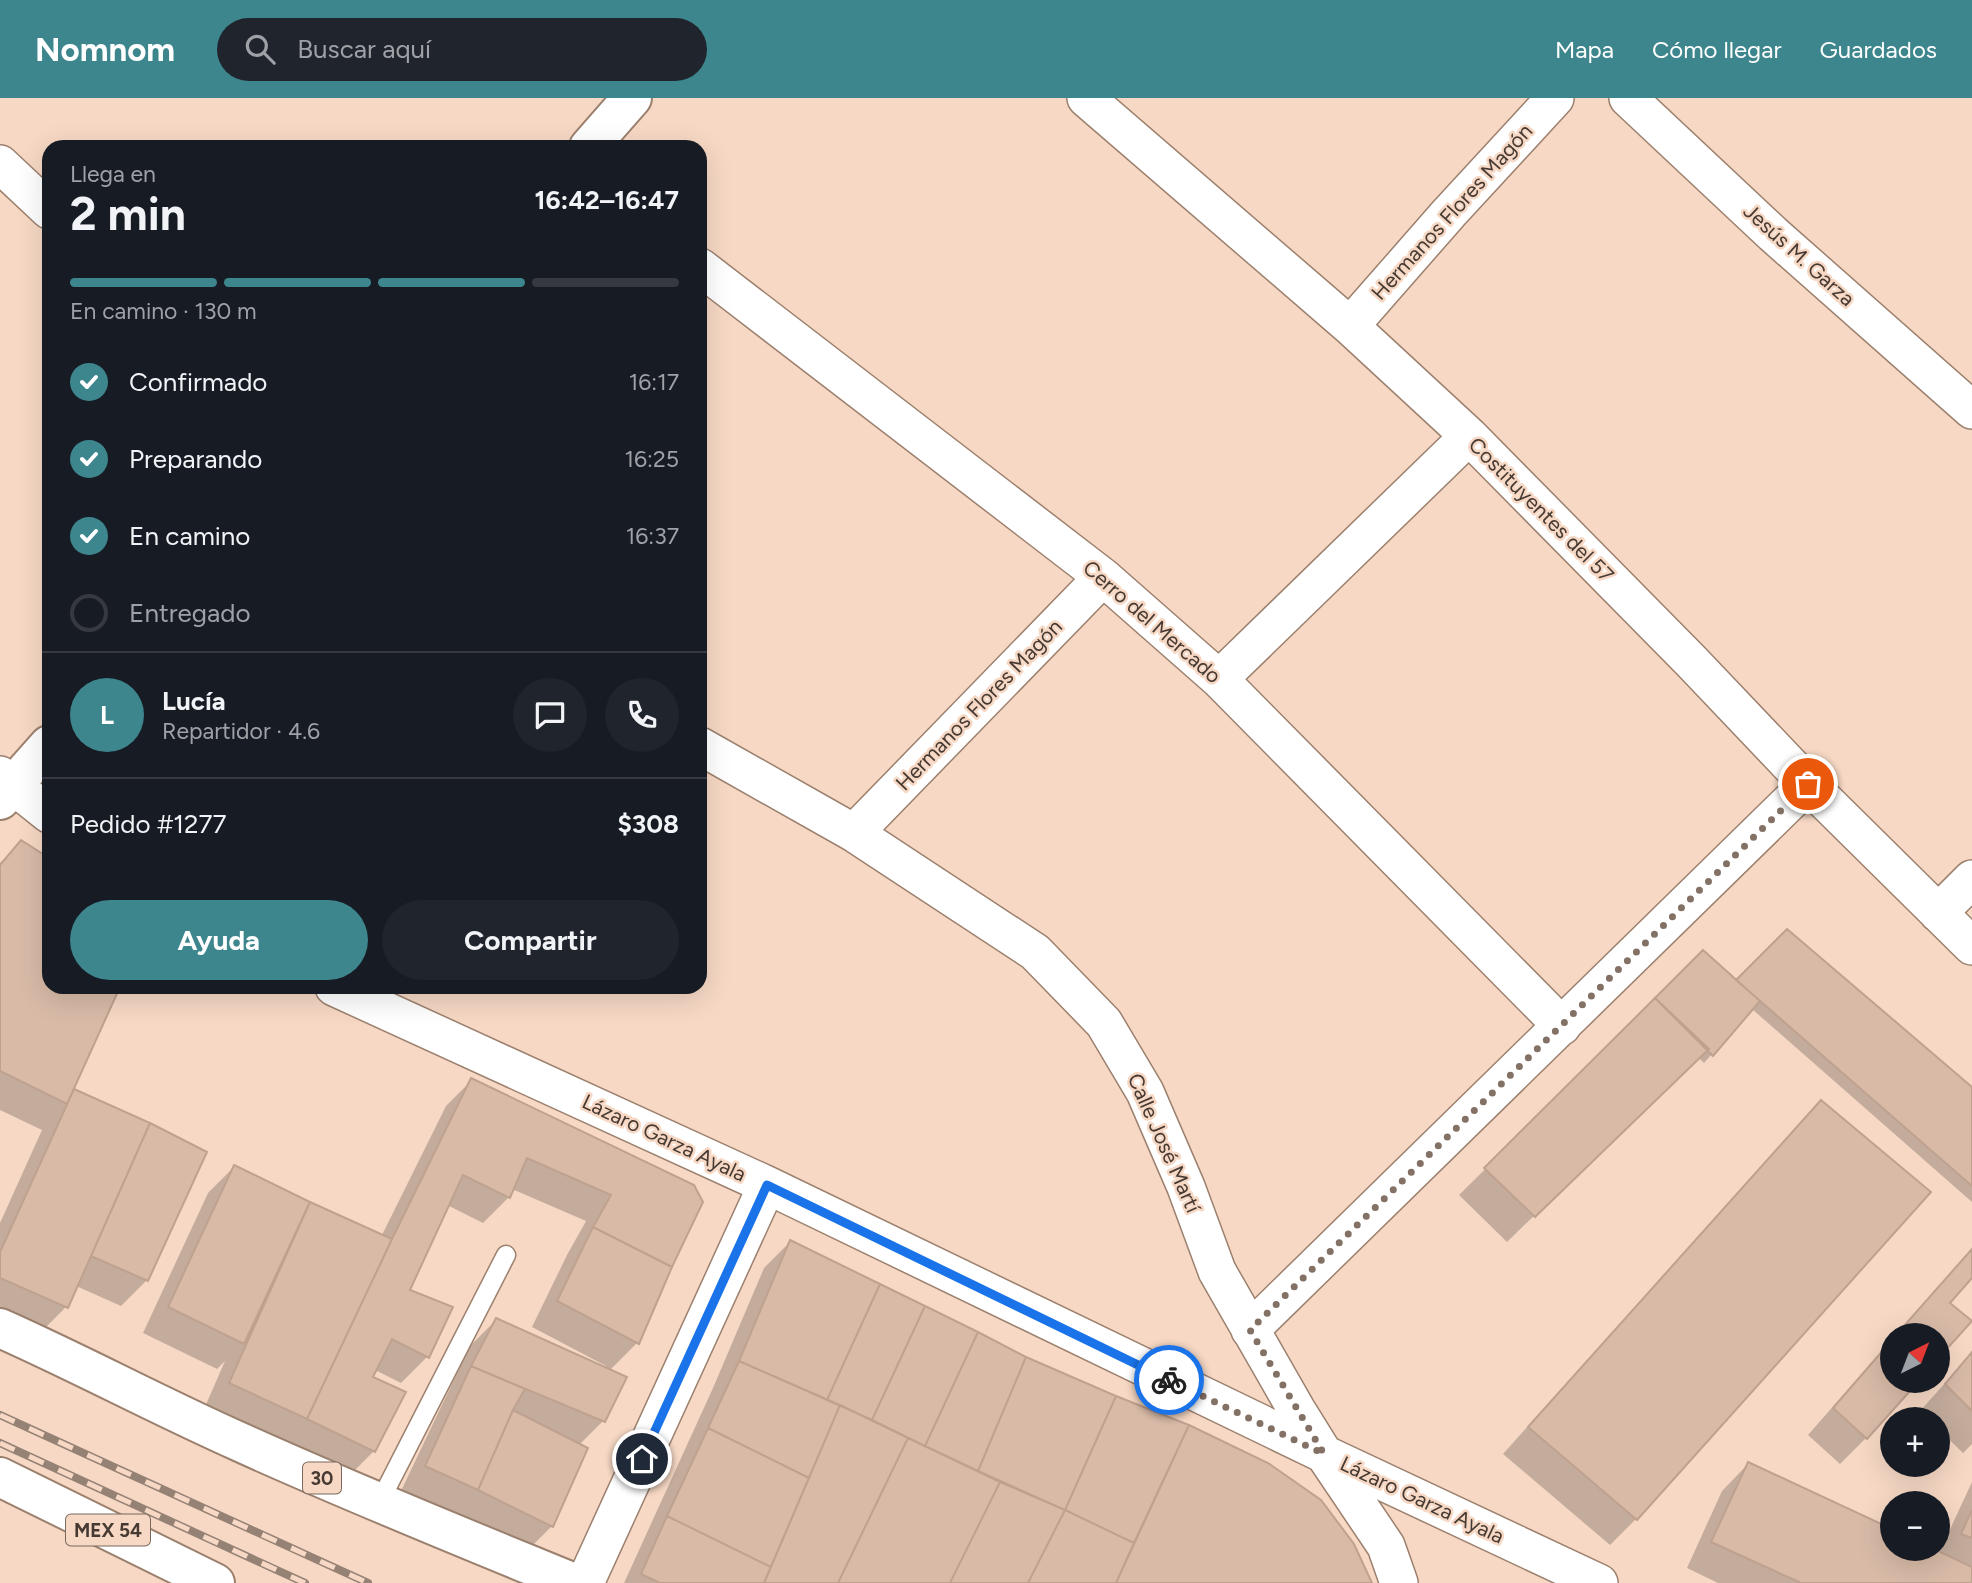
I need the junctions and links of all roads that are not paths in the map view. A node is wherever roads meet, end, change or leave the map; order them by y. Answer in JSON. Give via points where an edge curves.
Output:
{"nodes":[{"id":1,"x":632,"y":98,"type":"edge"},
{"id":2,"x":1087,"y":98,"type":"edge"},
{"id":3,"x":1555,"y":98,"type":"edge"},
{"id":4,"x":1628,"y":98,"type":"edge"},
{"id":5,"x":595,"y":140,"type":"edge"},
{"id":6,"x":0,"y":164,"type":"edge"},
{"id":7,"x":42,"y":203,"type":"edge"},
{"id":8,"x":707,"y":272,"type":"edge"},
{"id":9,"x":1350,"y":326,"type":"junction"},
{"id":10,"x":1965,"y":390,"type":"edge"},
{"id":11,"x":1469,"y":436,"type":"junction"},
{"id":12,"x":1103,"y":577,"type":"junction"},
{"id":13,"x":1219,"y":679,"type":"junction"},
{"id":14,"x":707,"y":750,"type":"edge"},
{"id":15,"x":42,"y":752,"type":"edge"},
{"id":16,"x":1808,"y":784,"type":"junction"},
{"id":17,"x":4,"y":787,"type":"edge"},
{"id":18,"x":42,"y":810,"type":"edge"},
{"id":19,"x":854,"y":833,"type":"junction"},
{"id":20,"x":1972,"y":879,"type":"edge"},
{"id":21,"x":1938,"y":913,"type":"junction"},
{"id":22,"x":1972,"y":946,"type":"edge"},
{"id":23,"x":349,"y":994,"type":"edge"},
{"id":24,"x":1562,"y":1026,"type":"junction"},
{"id":25,"x":767,"y":1185,"type":"junction"},
{"id":26,"x":506,"y":1255,"type":"dead end"},
{"id":27,"x":0,"y":1328,"type":"edge"},
{"id":28,"x":1250,"y":1330,"type":"junction"},
{"id":29,"x":1324,"y":1454,"type":"junction"},
{"id":30,"x":0,"y":1477,"type":"edge"},
{"id":31,"x":379,"y":1503,"type":"junction"},
{"id":32,"x":176,"y":1574,"type":"edge"},
{"id":33,"x":215,"y":1583,"type":"edge"},
{"id":34,"x":574,"y":1583,"type":"edge"},
{"id":35,"x":584,"y":1583,"type":"edge"},
{"id":36,"x":1399,"y":1583,"type":"edge"},
{"id":37,"x":1599,"y":1583,"type":"edge"}],
"edges":[{"from":1,"to":5,"type":"main road"},
{"from":2,"to":9,"type":"street","name":"Costituyentes del 57"},
{"from":3,"to":9,"type":"street","name":"Hermanos Flores Magón"},
{"from":4,"to":10,"type":"street","name":"Jesús M. Garza","via":[[1773,234]]},
{"from":6,"to":7,"type":"street"},
{"from":8,"to":12,"type":"street","name":"Cerro del Mercado"},
{"from":9,"to":11,"type":"street","name":"Costituyentes del 57"},
{"from":11,"to":13,"type":"street"},
{"from":11,"to":16,"type":"street","name":"Costituyentes del 57"},
{"from":12,"to":13,"type":"street","name":"Cerro del Mercado"},
{"from":12,"to":19,"type":"street","name":"Hermanos Flores Magón"},
{"from":13,"to":24,"type":"street","name":"Cerro del Mercado"},
{"from":14,"to":19,"type":"street","name":"Calle José Martí"},
{"from":15,"to":17,"type":"main road"},
{"from":16,"to":21,"type":"street","name":"Costituyentes del 57"},
{"from":16,"to":24,"type":"street"},
{"from":17,"to":18,"type":"street"},
{"from":19,"to":28,"type":"street","name":"Calle José Martí","via":[[1035,952],[1104,1023],[1145,1092],[1217,1272]]},
{"from":20,"to":21,"type":"street"},
{"from":21,"to":22,"type":"street","name":"Costituyentes del 57"},
{"from":23,"to":25,"type":"street","name":"Lázaro Garza Ayala"},
{"from":24,"to":28,"type":"street"},
{"from":25,"to":29,"type":"street","name":"Lázaro Garza Ayala"},
{"from":25,"to":35,"type":"street"},
{"from":26,"to":31,"type":"lane"},
{"from":27,"to":31,"type":"main road","number":"30"},
{"from":28,"to":29,"type":"street","name":"Calle José Martí"},
{"from":29,"to":36,"type":"street","name":"Calle José Martí","via":[[1385,1546]]},
{"from":29,"to":37,"type":"street","name":"Lázaro Garza Ayala"},
{"from":30,"to":32,"type":"main road","number":"MEX 54"},
{"from":31,"to":34,"type":"main road","number":"30"},
{"from":32,"to":33,"type":"main road","number":"MEX 54"}]}
